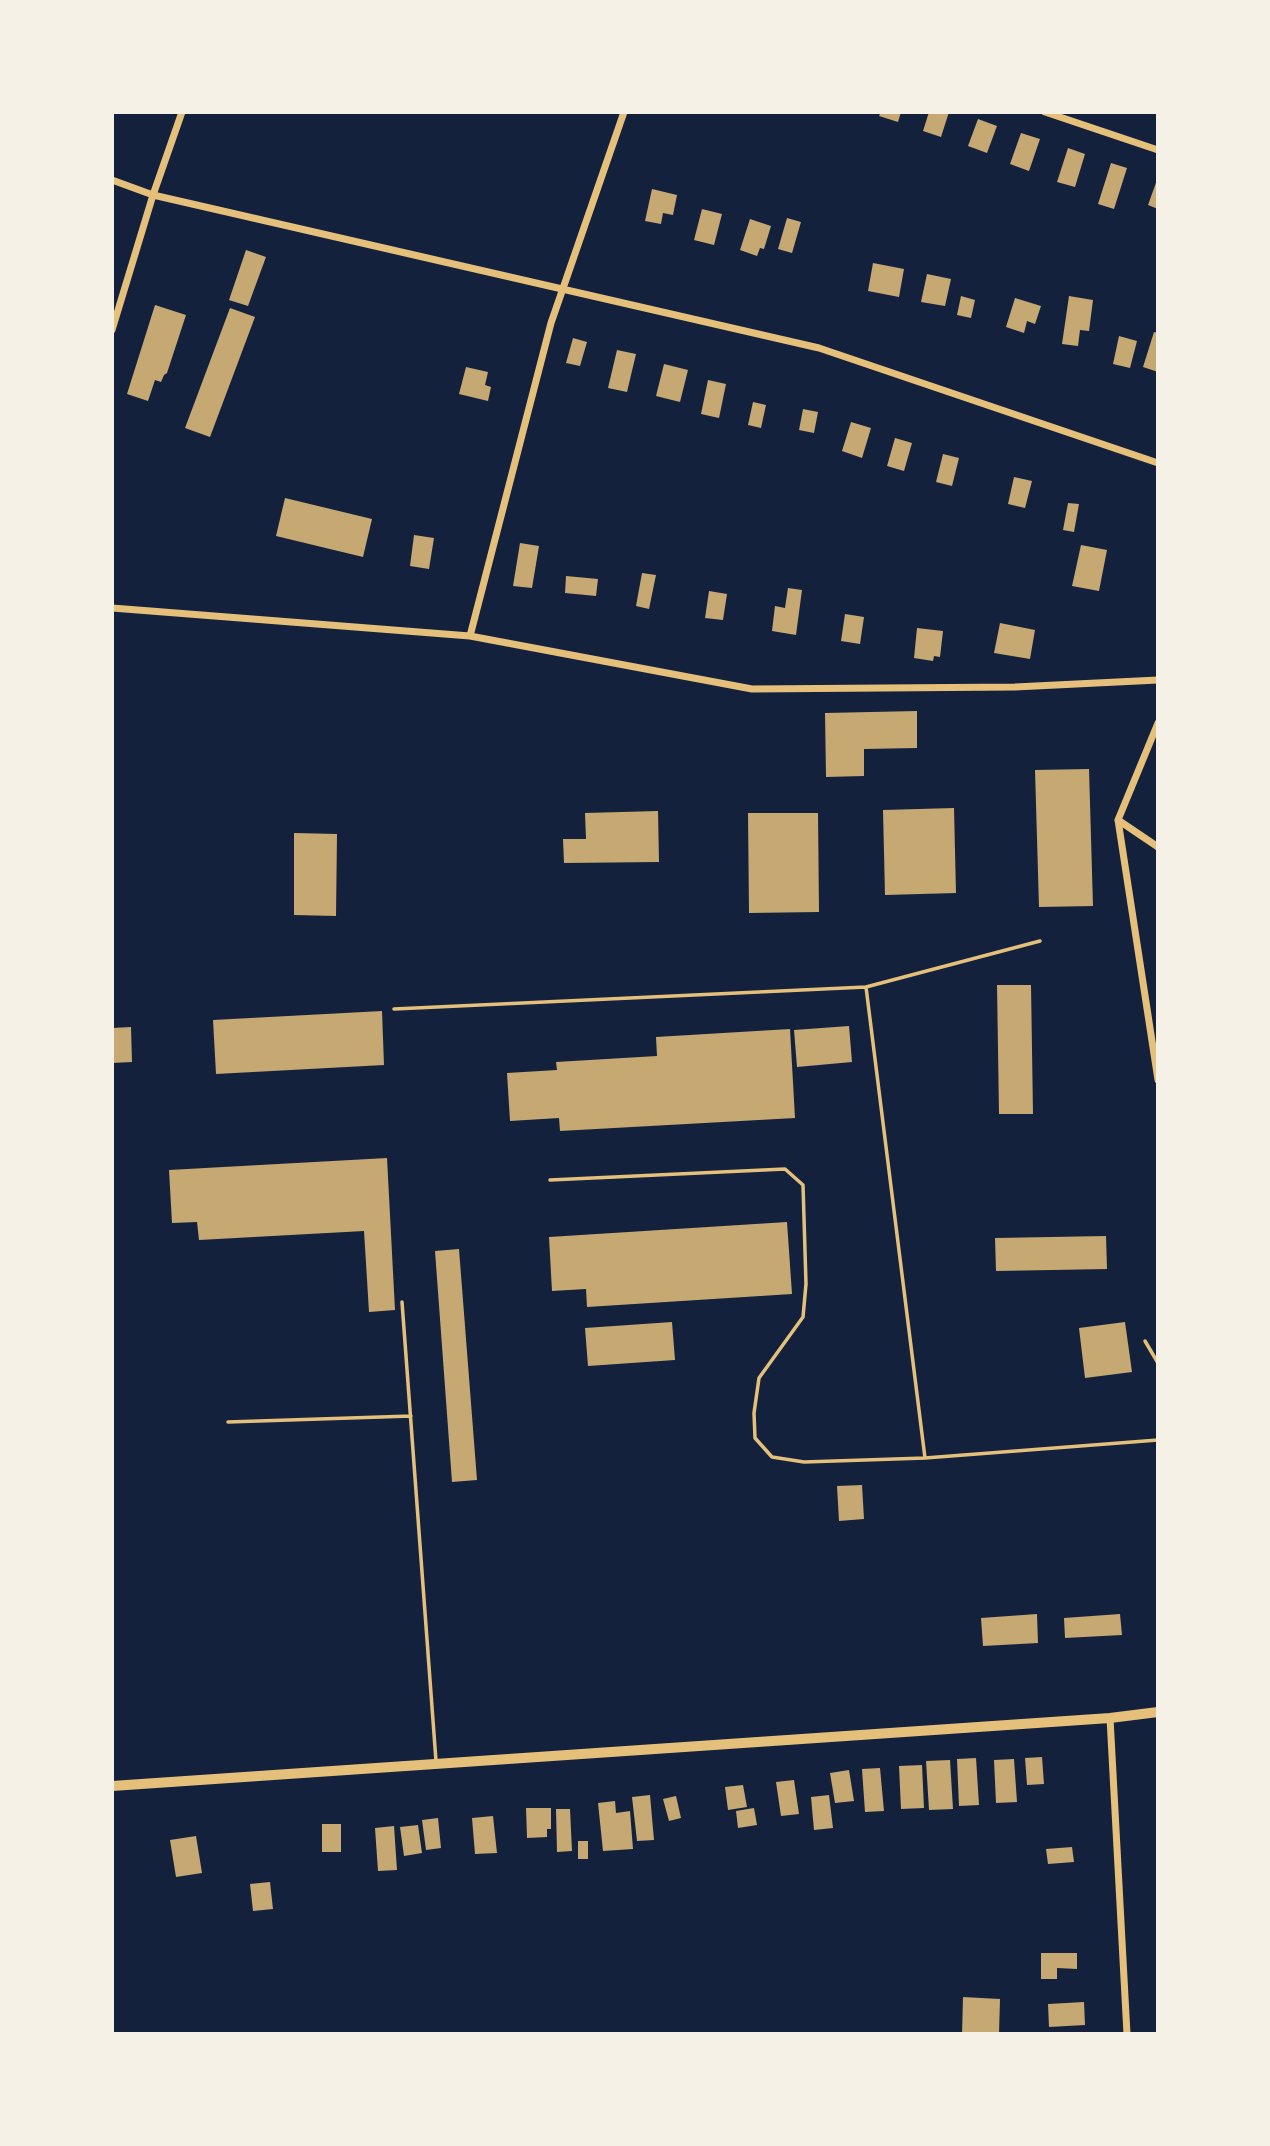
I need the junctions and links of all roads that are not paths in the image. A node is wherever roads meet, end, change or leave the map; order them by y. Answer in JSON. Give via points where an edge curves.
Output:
{"nodes":[{"id":1,"x":182,"y":112,"type":"edge"},
{"id":2,"x":624,"y":112,"type":"edge"},
{"id":3,"x":1045,"y":112,"type":"edge"},
{"id":4,"x":1158,"y":150,"type":"edge"},
{"id":5,"x":112,"y":180,"type":"edge"},
{"id":6,"x":153,"y":195,"type":"junction"},
{"id":7,"x":563,"y":288,"type":"junction"},
{"id":8,"x":112,"y":330,"type":"edge"},
{"id":9,"x":1158,"y":463,"type":"edge"},
{"id":10,"x":112,"y":608,"type":"edge"},
{"id":11,"x":470,"y":636,"type":"junction"},
{"id":12,"x":1158,"y":680,"type":"edge"},
{"id":13,"x":1158,"y":723,"type":"edge"},
{"id":14,"x":1118,"y":820,"type":"junction"},
{"id":15,"x":1158,"y":847,"type":"edge"},
{"id":16,"x":1040,"y":941,"type":"dead end"},
{"id":17,"x":866,"y":987,"type":"junction"},
{"id":18,"x":394,"y":1009,"type":"dead end"},
{"id":19,"x":1158,"y":1080,"type":"edge"},
{"id":20,"x":550,"y":1180,"type":"dead end"},
{"id":21,"x":402,"y":1302,"type":"dead end"},
{"id":22,"x":1146,"y":1341,"type":"dead end"},
{"id":23,"x":1158,"y":1363,"type":"edge"},
{"id":24,"x":411,"y":1416,"type":"junction"},
{"id":25,"x":228,"y":1422,"type":"dead end"},
{"id":26,"x":1158,"y":1440,"type":"edge"},
{"id":27,"x":925,"y":1458,"type":"junction"},
{"id":28,"x":1158,"y":1712,"type":"edge"},
{"id":29,"x":1110,"y":1717,"type":"junction"},
{"id":30,"x":436,"y":1764,"type":"junction"},
{"id":31,"x":112,"y":1786,"type":"edge"},
{"id":32,"x":1127,"y":2034,"type":"edge"}],
"edges":[{"from":1,"to":6,"type":"street"},
{"from":2,"to":7,"type":"street"},
{"from":3,"to":4,"type":"street"},
{"from":5,"to":6,"type":"street"},
{"from":6,"to":7,"type":"street"},
{"from":6,"to":8,"type":"street"},
{"from":7,"to":9,"type":"street","via":[[819,348]]},
{"from":7,"to":11,"type":"street"},
{"from":10,"to":11,"type":"street"},
{"from":11,"to":12,"type":"street","via":[[752,689],[1015,687]]},
{"from":13,"to":14,"type":"street"},
{"from":14,"to":15,"type":"street"},
{"from":14,"to":19,"type":"street"},
{"from":16,"to":17,"type":"lane"},
{"from":17,"to":18,"type":"lane"},
{"from":17,"to":27,"type":"lane"},
{"from":20,"to":27,"type":"lane","via":[[785,1169],[803,1185],[803,1317],[759,1378],[755,1438],[772,1457],[804,1462]]},
{"from":21,"to":24,"type":"lane"},
{"from":22,"to":23,"type":"lane"},
{"from":24,"to":25,"type":"lane"},
{"from":24,"to":30,"type":"lane"},
{"from":26,"to":27,"type":"lane"},
{"from":28,"to":29,"type":"street"},
{"from":29,"to":30,"type":"street"},
{"from":29,"to":32,"type":"street"},
{"from":30,"to":31,"type":"street"}]}
